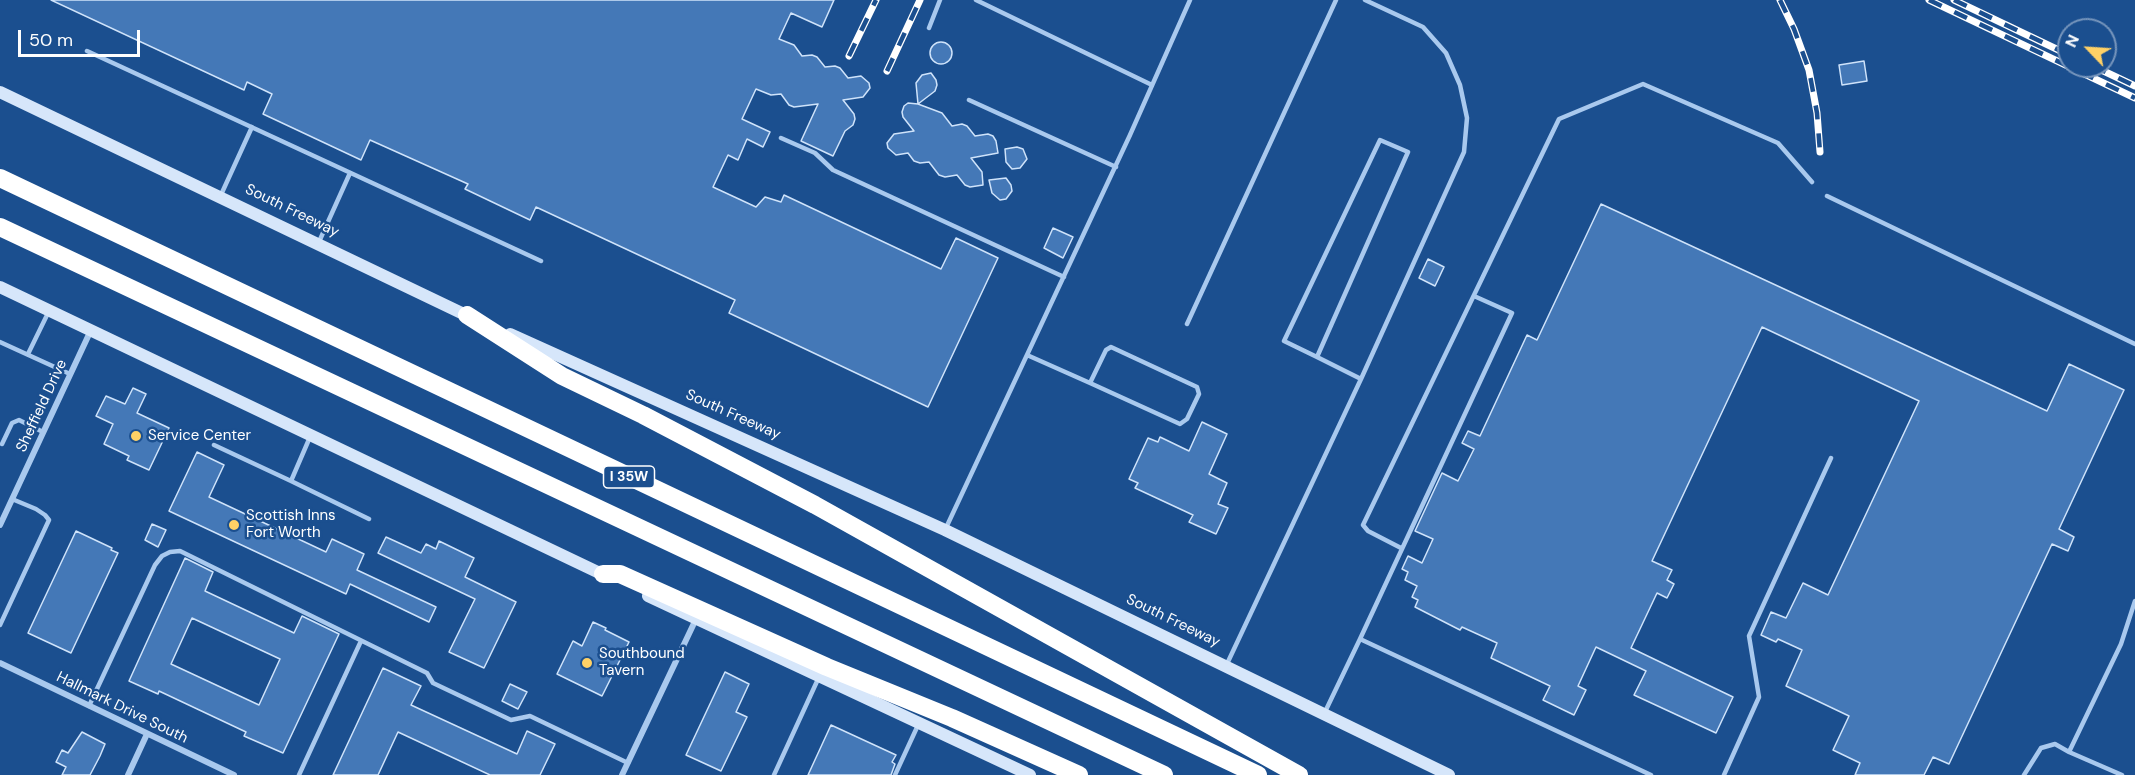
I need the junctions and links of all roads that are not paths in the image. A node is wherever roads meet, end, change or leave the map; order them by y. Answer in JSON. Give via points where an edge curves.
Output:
{"nodes":[{"id":1,"x":940,"y":0,"type":"edge"},
{"id":2,"x":976,"y":0,"type":"edge"},
{"id":3,"x":1182,"y":0,"type":"edge"},
{"id":4,"x":1336,"y":0,"type":"edge"},
{"id":5,"x":1365,"y":0,"type":"edge"},
{"id":6,"x":1190,"y":1,"type":"edge"},
{"id":7,"x":929,"y":28,"type":"dead end"},
{"id":8,"x":87,"y":51,"type":"dead end"},
{"id":9,"x":1152,"y":85,"type":"junction"},
{"id":10,"x":0,"y":92,"type":"edge"},
{"id":11,"x":969,"y":99,"type":"dead end"},
{"id":12,"x":252,"y":127,"type":"junction"},
{"id":13,"x":781,"y":138,"type":"dead end"},
{"id":14,"x":1116,"y":166,"type":"junction"},
{"id":15,"x":350,"y":173,"type":"junction"},
{"id":16,"x":0,"y":178,"type":"edge"},
{"id":17,"x":1812,"y":182,"type":"dead end"},
{"id":18,"x":1827,"y":196,"type":"dead end"},
{"id":19,"x":220,"y":197,"type":"junction"},
{"id":20,"x":0,"y":227,"type":"edge"},
{"id":21,"x":318,"y":244,"type":"junction"},
{"id":22,"x":541,"y":261,"type":"dead end"},
{"id":23,"x":1064,"y":277,"type":"junction"},
{"id":24,"x":0,"y":287,"type":"edge"},
{"id":25,"x":1473,"y":296,"type":"junction"},
{"id":26,"x":49,"y":310,"type":"junction"},
{"id":27,"x":467,"y":315,"type":"junction"},
{"id":28,"x":1188,"y":324,"type":"dead end"},
{"id":29,"x":91,"y":330,"type":"junction"},
{"id":30,"x":0,"y":342,"type":"edge"},
{"id":31,"x":2135,"y":344,"type":"edge"},
{"id":32,"x":28,"y":354,"type":"junction"},
{"id":33,"x":1027,"y":355,"type":"junction"},
{"id":34,"x":1317,"y":357,"type":"junction"},
{"id":35,"x":70,"y":374,"type":"junction"},
{"id":36,"x":1361,"y":379,"type":"junction"},
{"id":37,"x":1090,"y":383,"type":"junction"},
{"id":38,"x":43,"y":432,"type":"junction"},
{"id":39,"x":311,"y":435,"type":"junction"},
{"id":40,"x":1,"y":445,"type":"edge"},
{"id":41,"x":214,"y":445,"type":"dead end"},
{"id":42,"x":1831,"y":458,"type":"dead end"},
{"id":43,"x":291,"y":481,"type":"junction"},
{"id":44,"x":12,"y":499,"type":"junction"},
{"id":45,"x":369,"y":519,"type":"dead end"},
{"id":46,"x":0,"y":525,"type":"edge"},
{"id":47,"x":945,"y":530,"type":"junction"},
{"id":48,"x":1401,"y":548,"type":"junction"},
{"id":49,"x":603,"y":574,"type":"junction"},
{"id":50,"x":2135,"y":601,"type":"edge"},
{"id":51,"x":696,"y":619,"type":"junction"},
{"id":52,"x":0,"y":625,"type":"edge"},
{"id":53,"x":1360,"y":639,"type":"junction"},
{"id":54,"x":361,"y":641,"type":"junction"},
{"id":55,"x":0,"y":663,"type":"edge"},
{"id":56,"x":1226,"y":666,"type":"junction"},
{"id":57,"x":819,"y":677,"type":"junction"},
{"id":58,"x":89,"y":706,"type":"junction"},
{"id":59,"x":1324,"y":714,"type":"junction"},
{"id":60,"x":919,"y":723,"type":"junction"},
{"id":61,"x":147,"y":734,"type":"junction"},
{"id":62,"x":2069,"y":752,"type":"junction"},
{"id":63,"x":628,"y":762,"type":"junction"},
{"id":64,"x":128,"y":775,"type":"edge"},
{"id":65,"x":234,"y":775,"type":"edge"},
{"id":66,"x":299,"y":775,"type":"edge"},
{"id":67,"x":622,"y":775,"type":"edge"},
{"id":68,"x":774,"y":775,"type":"edge"},
{"id":69,"x":895,"y":775,"type":"edge"},
{"id":70,"x":1030,"y":775,"type":"edge"},
{"id":71,"x":1079,"y":775,"type":"edge"},
{"id":72,"x":1164,"y":775,"type":"edge"},
{"id":73,"x":1258,"y":775,"type":"edge"},
{"id":74,"x":1299,"y":775,"type":"edge"},
{"id":75,"x":1449,"y":775,"type":"edge"},
{"id":76,"x":1651,"y":775,"type":"edge"},
{"id":77,"x":1724,"y":775,"type":"edge"},
{"id":78,"x":2024,"y":775,"type":"edge"},
{"id":79,"x":2122,"y":775,"type":"edge"}],
"edges":[{"from":1,"to":7,"type":"lane"},
{"from":2,"to":9,"type":"lane"},
{"from":3,"to":6,"type":"lane"},
{"from":4,"to":28,"type":"lane"},
{"from":5,"to":36,"type":"lane","via":[[1423,27],[1446,53],[1460,85],[1467,118],[1464,152]]},
{"from":6,"to":9,"type":"lane"},
{"from":8,"to":12,"type":"lane"},
{"from":9,"to":14,"type":"lane"},
{"from":10,"to":19,"type":"main road","name":"South Freeway"},
{"from":11,"to":14,"type":"lane"},
{"from":12,"to":15,"type":"lane"},
{"from":12,"to":19,"type":"lane"},
{"from":13,"to":23,"type":"lane","via":[[815,153],[833,170]]},
{"from":14,"to":23,"type":"lane"},
{"from":15,"to":21,"type":"lane"},
{"from":15,"to":22,"type":"lane"},
{"from":16,"to":73,"type":"highway","number":"I 35W"},
{"from":17,"to":25,"type":"lane","via":[[1778,143],[1642,84],[1559,119]]},
{"from":18,"to":31,"type":"lane"},
{"from":19,"to":21,"type":"main road","name":"South Freeway"},
{"from":20,"to":72,"type":"highway","number":"I 35W"},
{"from":21,"to":27,"type":"main road","name":"South Freeway"},
{"from":23,"to":33,"type":"lane"},
{"from":24,"to":26,"type":"main road"},
{"from":25,"to":48,"type":"lane","via":[[1363,525]]},
{"from":25,"to":48,"type":"lane","via":[[1512,313]]},
{"from":26,"to":29,"type":"main road"},
{"from":26,"to":32,"type":"lane"},
{"from":27,"to":47,"type":"main road","name":"South Freeway"},
{"from":27,"to":74,"type":"highway","via":[[562,376],[815,505]]},
{"from":29,"to":35,"type":"street","name":"Sheffield Drive"},
{"from":29,"to":39,"type":"main road"},
{"from":30,"to":32,"type":"lane"},
{"from":32,"to":35,"type":"lane"},
{"from":33,"to":37,"type":"lane"},
{"from":33,"to":47,"type":"lane"},
{"from":34,"to":34,"type":"lane","via":[[1284,340],[1380,140],[1408,152]]},
{"from":34,"to":36,"type":"lane"},
{"from":35,"to":38,"type":"street","name":"Sheffield Drive"},
{"from":36,"to":56,"type":"lane"},
{"from":37,"to":37,"type":"lane","via":[[1180,424],[1187,419],[1199,394],[1197,387],[1111,347]]},
{"from":38,"to":40,"type":"lane","via":[[19,420],[12,423]]},
{"from":38,"to":44,"type":"street","name":"Sheffield Drive"},
{"from":39,"to":43,"type":"lane"},
{"from":39,"to":49,"type":"main road"},
{"from":41,"to":43,"type":"lane"},
{"from":42,"to":77,"type":"lane","via":[[1749,636],[1759,698]]},
{"from":43,"to":45,"type":"lane"},
{"from":44,"to":46,"type":"street","name":"Sheffield Drive"},
{"from":44,"to":52,"type":"lane","via":[[45,514],[49,520]]},
{"from":47,"to":56,"type":"main road","name":"South Freeway"},
{"from":48,"to":53,"type":"lane"},
{"from":49,"to":51,"type":"main road"},
{"from":49,"to":71,"type":"highway","via":[[620,574]]},
{"from":50,"to":62,"type":"lane","via":[[2121,644]]},
{"from":51,"to":57,"type":"main road"},
{"from":51,"to":63,"type":"street"},
{"from":53,"to":59,"type":"lane"},
{"from":53,"to":76,"type":"lane"},
{"from":54,"to":58,"type":"lane","via":[[190,555],[170,552],[155,565]]},
{"from":54,"to":63,"type":"lane","via":[[427,673],[433,683],[511,720],[530,716]]},
{"from":54,"to":66,"type":"lane"},
{"from":55,"to":58,"type":"street","name":"Hallmark Drive South"},
{"from":56,"to":59,"type":"main road","name":"South Freeway"},
{"from":57,"to":60,"type":"main road"},
{"from":57,"to":68,"type":"lane"},
{"from":58,"to":61,"type":"street","name":"Hallmark Drive South"},
{"from":59,"to":75,"type":"main road","name":"South Freeway"},
{"from":60,"to":69,"type":"lane"},
{"from":60,"to":70,"type":"main road"},
{"from":61,"to":64,"type":"street"},
{"from":61,"to":65,"type":"street","name":"Hallmark Drive South"},
{"from":62,"to":78,"type":"lane","via":[[2055,744],[2041,747]]},
{"from":62,"to":79,"type":"lane"},
{"from":63,"to":67,"type":"street"}]}
